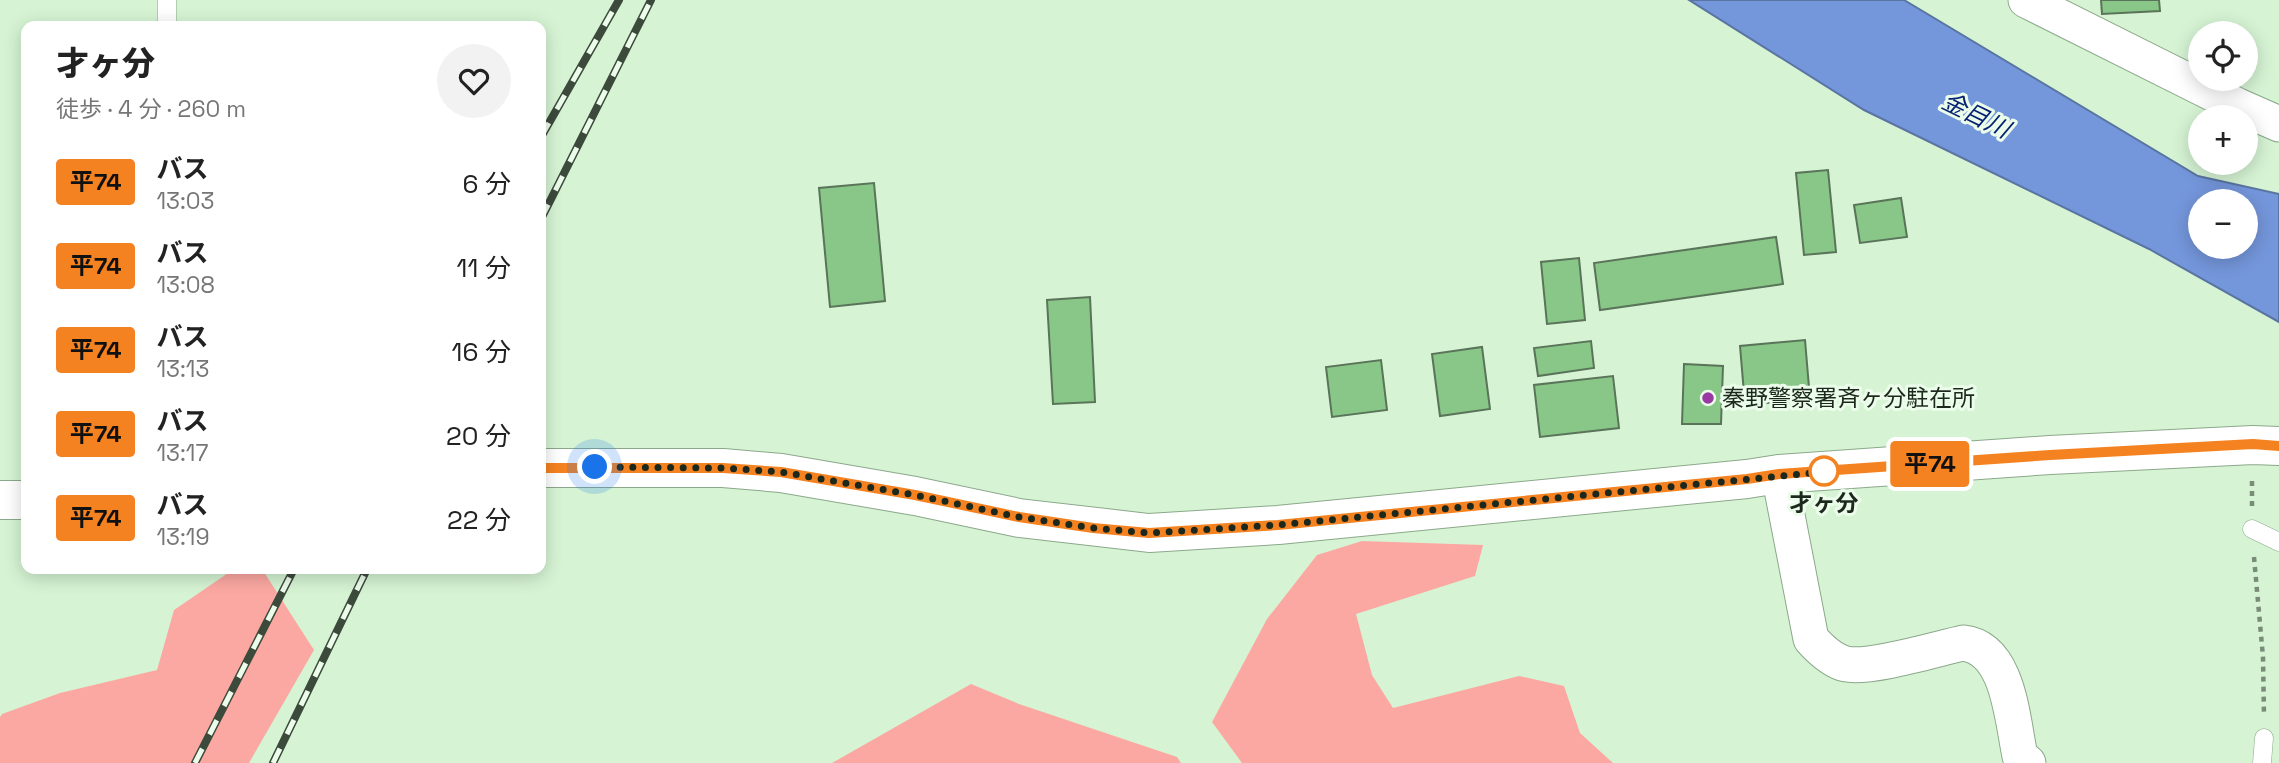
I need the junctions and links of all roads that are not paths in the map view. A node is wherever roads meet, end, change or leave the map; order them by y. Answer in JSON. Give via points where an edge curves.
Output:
{"nodes":[{"id":1,"x":167,"y":0,"type":"edge"},
{"id":2,"x":2026,"y":0,"type":"edge"},
{"id":3,"x":167,"y":21,"type":"edge"},
{"id":4,"x":2279,"y":124,"type":"edge"},
{"id":5,"x":2279,"y":446,"type":"edge"},
{"id":6,"x":546,"y":468,"type":"edge"},
{"id":7,"x":1779,"y":474,"type":"junction"},
{"id":8,"x":0,"y":500,"type":"edge"},
{"id":9,"x":21,"y":500,"type":"edge"},
{"id":10,"x":2252,"y":529,"type":"road end"},
{"id":11,"x":2279,"y":542,"type":"edge"},
{"id":12,"x":2264,"y":738,"type":"road end"},
{"id":13,"x":2021,"y":761,"type":"edge"},
{"id":14,"x":2262,"y":763,"type":"edge"}],
"edges":[{"from":1,"to":3,"type":"lane"},
{"from":2,"to":4,"type":"street"},
{"from":5,"to":7,"type":"street","via":[[2050,455]]},
{"from":6,"to":7,"type":"street","via":[[781,472],[1019,517],[1149,533],[1292,524]]},
{"from":7,"to":13,"type":"street","via":[[1811,639],[1825,654],[1844,664],[1863,666],[1963,643],[1977,645],[1992,657],[2002,674]]},
{"from":8,"to":9,"type":"street"},
{"from":10,"to":11,"type":"lane"},
{"from":12,"to":14,"type":"lane"}]}
